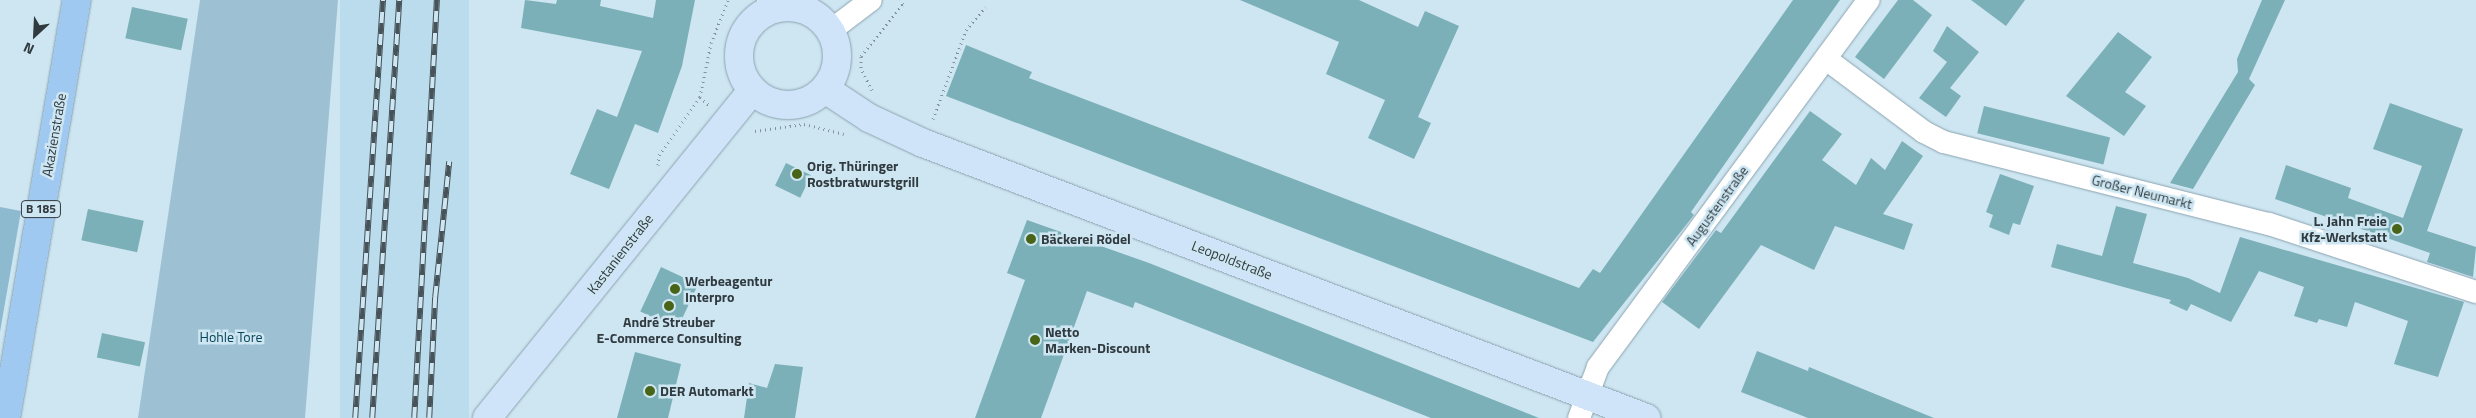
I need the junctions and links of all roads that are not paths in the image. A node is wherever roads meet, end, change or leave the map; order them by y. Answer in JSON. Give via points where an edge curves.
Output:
{"nodes":[{"id":1,"x":77,"y":0,"type":"edge"},
{"id":2,"x":871,"y":0,"type":"edge"},
{"id":3,"x":1869,"y":0,"type":"edge"},
{"id":4,"x":769,"y":5,"type":"edge"},
{"id":5,"x":830,"y":30,"type":"junction"},
{"id":6,"x":1826,"y":59,"type":"junction"},
{"id":7,"x":825,"y":89,"type":"junction"},
{"id":8,"x":753,"y":90,"type":"junction"},
{"id":9,"x":2476,"y":292,"type":"edge"},
{"id":10,"x":1584,"y":407,"type":"edge"},
{"id":11,"x":6,"y":418,"type":"edge"},
{"id":12,"x":487,"y":418,"type":"edge"},
{"id":13,"x":1646,"y":418,"type":"edge"}],
"edges":[{"from":1,"to":11,"type":"main road","name":"Akazienstraße","number":"B 185"},
{"from":2,"to":5,"type":"street"},
{"from":3,"to":6,"type":"street","name":"Augustenstraße"},
{"from":4,"to":5,"type":"main road","via":[[809,11]]},
{"from":4,"to":8,"type":"main road","via":[[742,40],[742,72]]},
{"from":5,"to":7,"type":"main road","via":[[837,61]]},
{"from":6,"to":9,"type":"street","name":"Großer Neumarkt","via":[[1924,132],[1944,142],[2269,224]]},
{"from":6,"to":10,"type":"street","name":"Augustenstraße","via":[[1598,367]]},
{"from":7,"to":8,"type":"main road","via":[[795,105],[772,102]]},
{"from":7,"to":10,"type":"main road","name":"Leopoldstraße","via":[[857,112],[924,143]]},
{"from":8,"to":12,"type":"main road","name":"Kastanienstraße"},
{"from":10,"to":13,"type":"main road","name":"Leopoldstraße"}]}
